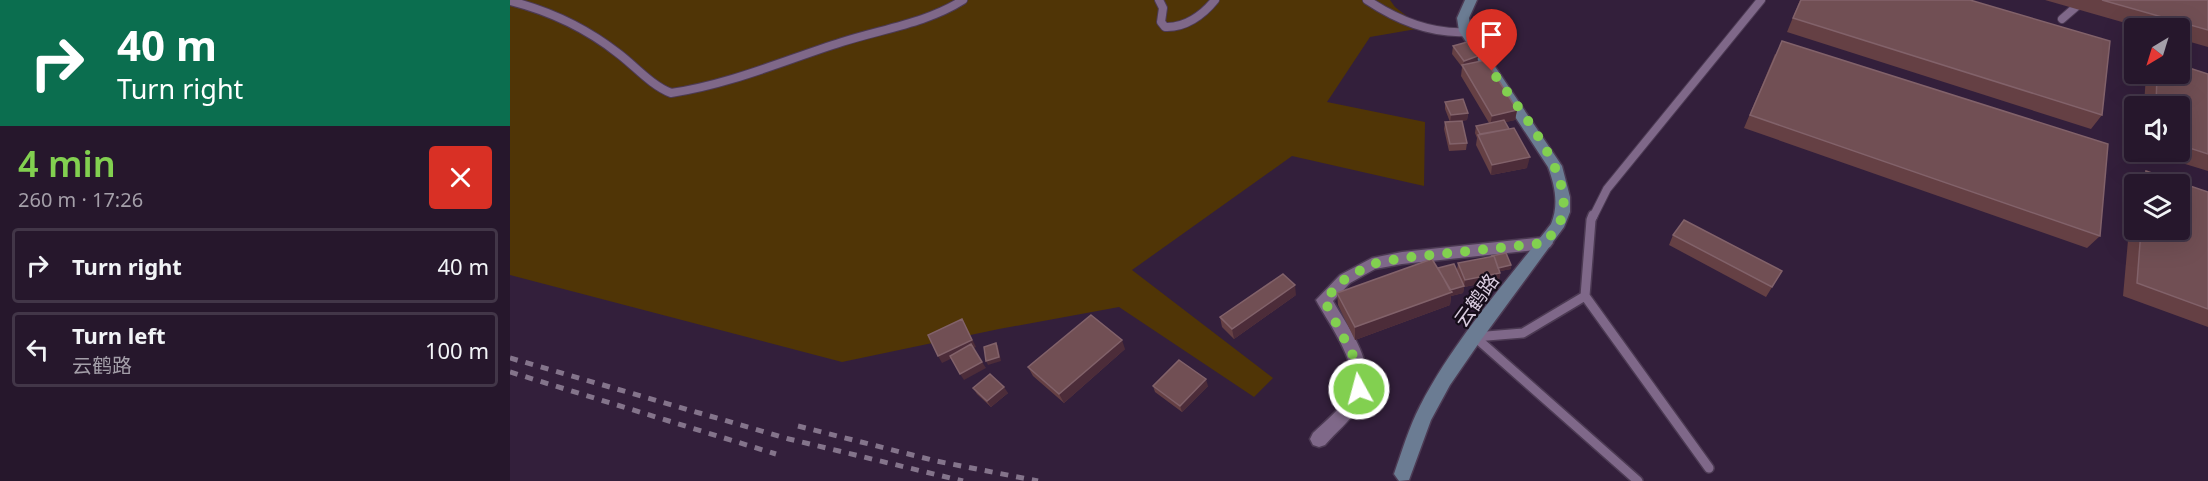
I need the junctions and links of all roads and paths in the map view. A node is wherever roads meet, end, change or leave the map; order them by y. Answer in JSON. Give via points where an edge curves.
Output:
{"nodes":[{"id":1,"x":510,"y":0,"type":"edge"},
{"id":2,"x":963,"y":0,"type":"edge"},
{"id":3,"x":1160,"y":0,"type":"edge"},
{"id":4,"x":1215,"y":0,"type":"edge"},
{"id":5,"x":1367,"y":0,"type":"edge"},
{"id":6,"x":1471,"y":0,"type":"edge"},
{"id":7,"x":1761,"y":0,"type":"edge"},
{"id":8,"x":2084,"y":0,"type":"edge"},
{"id":9,"x":2062,"y":19,"type":"dead end"},
{"id":10,"x":1466,"y":32,"type":"junction"},
{"id":11,"x":1545,"y":243,"type":"junction"},
{"id":12,"x":1585,"y":296,"type":"junction"},
{"id":13,"x":1475,"y":337,"type":"junction"},
{"id":14,"x":1318,"y":439,"type":"dead end"},
{"id":15,"x":1709,"y":468,"type":"dead end"},
{"id":16,"x":1403,"y":474,"type":"dead end"},
{"id":17,"x":1638,"y":481,"type":"edge"}],
"edges":[{"from":1,"to":2,"type":"lane","via":[[586,31],[671,93],[742,77],[939,12]]},
{"from":3,"to":4,"type":"lane","via":[[1161,22],[1171,28],[1202,13]]},
{"from":5,"to":10,"type":"lane","via":[[1422,26]]},
{"from":6,"to":10,"type":"street","via":[[1463,18]]},
{"from":7,"to":12,"type":"lane","via":[[1607,189],[1591,220]]},
{"from":8,"to":9,"type":"lane"},
{"from":10,"to":11,"type":"street","name":"云鹤路","via":[[1555,166],[1564,198],[1561,219]]},
{"from":11,"to":13,"type":"street","name":"云鹤路"},
{"from":11,"to":14,"type":"street","via":[[1392,260],[1372,264],[1345,279],[1324,300],[1358,365],[1359,389]]},
{"from":12,"to":13,"type":"lane","via":[[1523,333]]},
{"from":12,"to":15,"type":"lane"},
{"from":13,"to":16,"type":"street","name":"云鹤路","via":[[1431,402]]},
{"from":13,"to":17,"type":"lane"}]}
